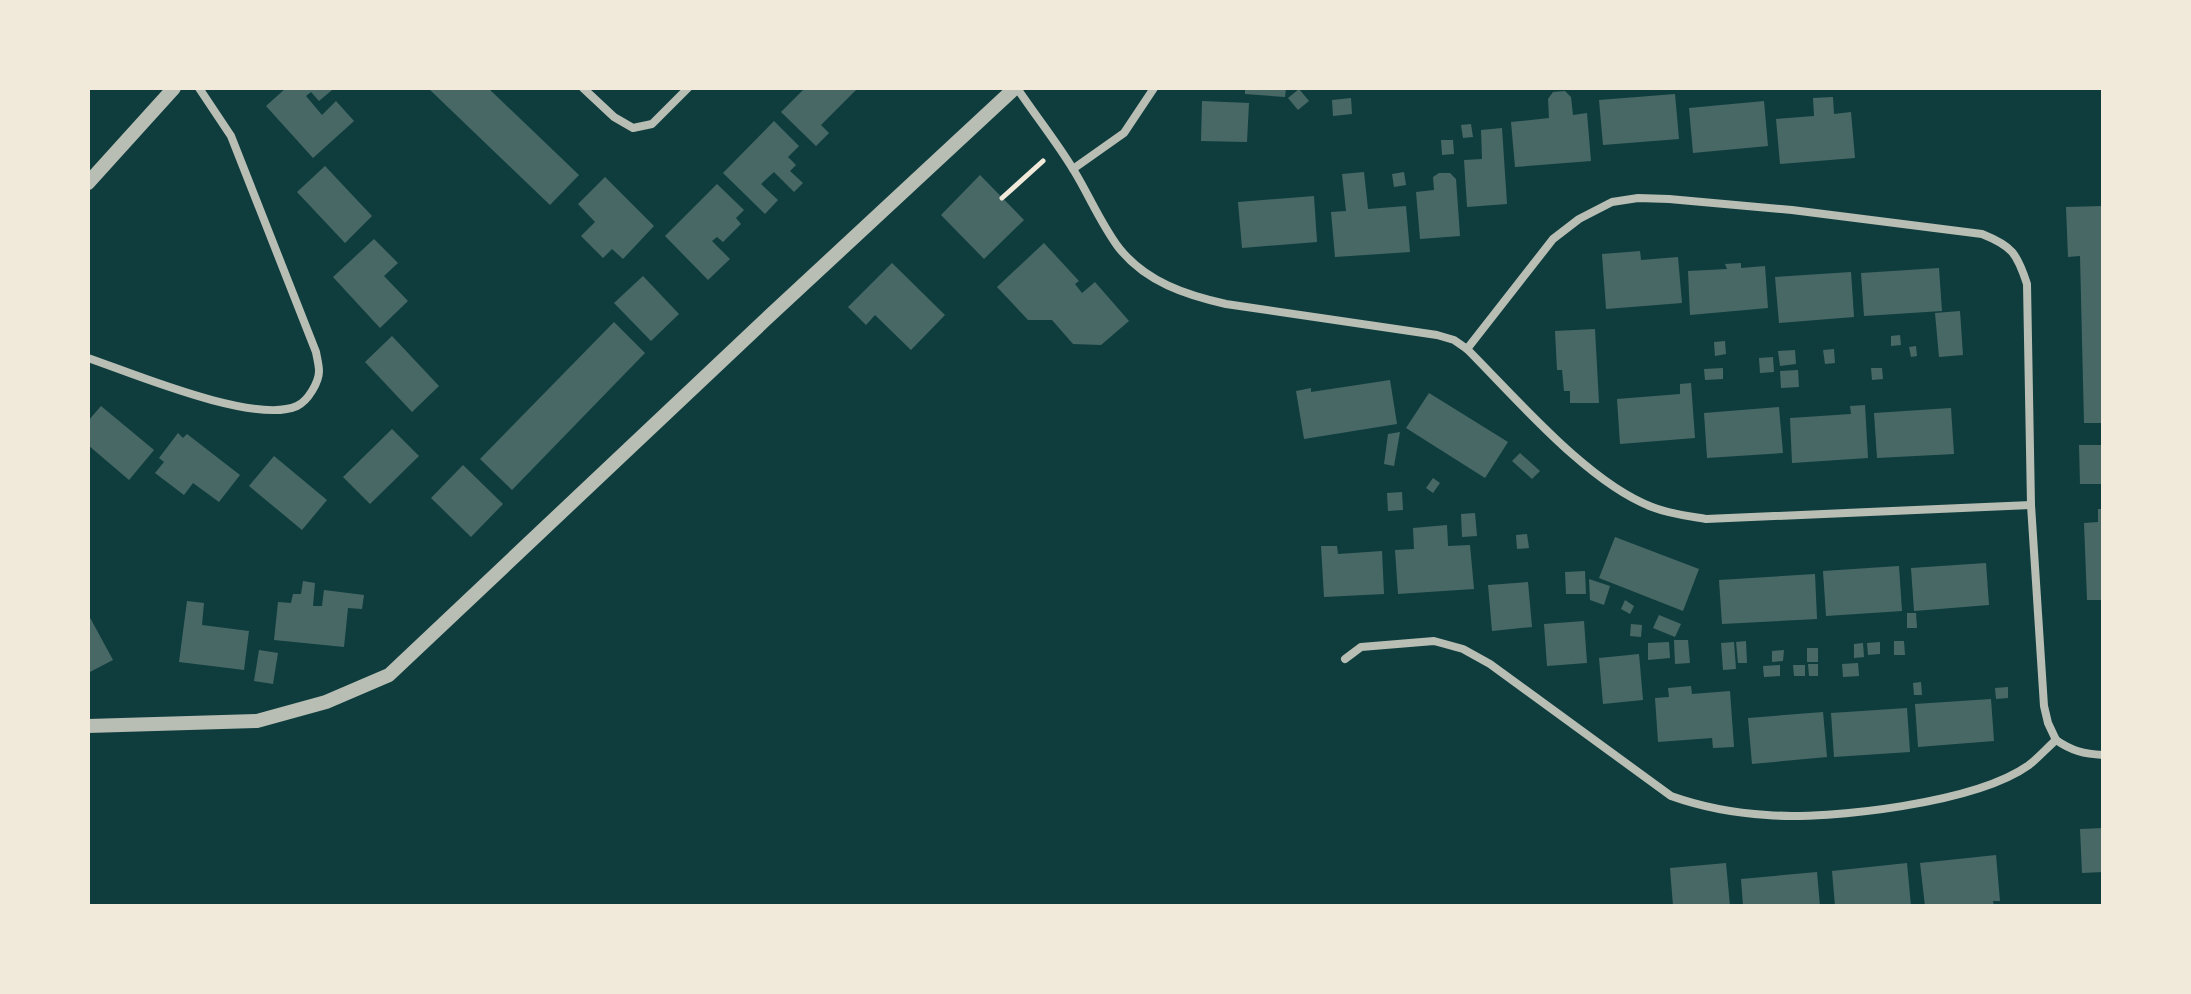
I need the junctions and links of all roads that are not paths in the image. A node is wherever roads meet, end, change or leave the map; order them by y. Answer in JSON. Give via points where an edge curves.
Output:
{"nodes":[{"id":1,"x":174,"y":88,"type":"edge"},
{"id":2,"x":199,"y":88,"type":"edge"},
{"id":3,"x":583,"y":88,"type":"edge"},
{"id":4,"x":688,"y":88,"type":"edge"},
{"id":5,"x":1016,"y":88,"type":"edge"},
{"id":6,"x":1154,"y":88,"type":"edge"},
{"id":7,"x":1073,"y":169,"type":"junction"},
{"id":8,"x":88,"y":182,"type":"edge"},
{"id":9,"x":1467,"y":349,"type":"junction"},
{"id":10,"x":88,"y":358,"type":"edge"},
{"id":11,"x":2031,"y":505,"type":"junction"},
{"id":12,"x":1345,"y":659,"type":"dead end"},
{"id":13,"x":88,"y":726,"type":"edge"},
{"id":14,"x":2056,"y":740,"type":"junction"},
{"id":15,"x":2103,"y":755,"type":"edge"}],
"edges":[{"from":1,"to":8,"type":"street"},
{"from":2,"to":10,"type":"street","via":[[231,136],[316,352],[319,373],[312,392],[298,406],[253,409]]},
{"from":3,"to":4,"type":"street","via":[[633,128],[652,124]]},
{"from":5,"to":7,"type":"street"},
{"from":5,"to":13,"type":"street","via":[[389,675],[326,702],[257,721]]},
{"from":6,"to":7,"type":"street","via":[[1124,133]]},
{"from":7,"to":9,"type":"street","via":[[1120,250],[1163,284],[1226,304],[1437,335]]},
{"from":9,"to":11,"type":"street","via":[[1606,482],[1676,514],[1706,519]]},
{"from":9,"to":11,"type":"street","via":[[1553,239],[1612,202],[1669,199],[1982,234],[2002,242],[2017,257],[2027,284]]},
{"from":11,"to":14,"type":"street","via":[[2044,706]]},
{"from":12,"to":14,"type":"street","via":[[1361,647],[1434,641],[1455,645],[1490,664],[1671,796],[1722,810],[1823,815],[1937,799],[1971,791],[2027,766]]},
{"from":14,"to":15,"type":"street","via":[[2071,750]]}]}
